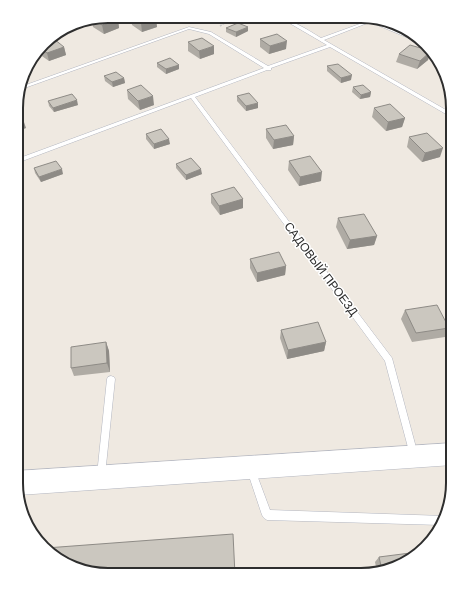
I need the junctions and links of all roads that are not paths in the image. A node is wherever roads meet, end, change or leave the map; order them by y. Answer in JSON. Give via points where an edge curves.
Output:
{"nodes":[{"id":1,"x":292,"y":23,"type":"edge"},
{"id":2,"x":365,"y":23,"type":"edge"},
{"id":3,"x":382,"y":26,"type":"edge"},
{"id":4,"x":408,"y":37,"type":"edge"},
{"id":5,"x":322,"y":40,"type":"junction"},
{"id":6,"x":330,"y":45,"type":"junction"},
{"id":7,"x":269,"y":69,"type":"junction"},
{"id":8,"x":26,"y":87,"type":"edge"},
{"id":9,"x":193,"y":97,"type":"junction"},
{"id":10,"x":446,"y":112,"type":"edge"},
{"id":11,"x":23,"y":159,"type":"edge"},
{"id":12,"x":111,"y":379,"type":"dead end"},
{"id":13,"x":446,"y":455,"type":"edge"},
{"id":14,"x":415,"y":457,"type":"junction"},
{"id":15,"x":250,"y":468,"type":"junction"},
{"id":16,"x":100,"y":477,"type":"junction"},
{"id":17,"x":23,"y":482,"type":"edge"},
{"id":18,"x":438,"y":520,"type":"edge"}],
"edges":[{"from":1,"to":5,"type":"lane"},
{"from":2,"to":5,"type":"lane"},
{"from":3,"to":4,"type":"lane"},
{"from":5,"to":6,"type":"lane"},
{"from":6,"to":7,"type":"lane"},
{"from":6,"to":10,"type":"lane"},
{"from":7,"to":8,"type":"lane","via":[[210,33],[189,28]]},
{"from":7,"to":9,"type":"lane"},
{"from":9,"to":11,"type":"lane"},
{"from":9,"to":14,"type":"lane","name":"САДОВЫЙ ПРОЕЗД","via":[[389,360]]},
{"from":12,"to":16,"type":"lane"},
{"from":13,"to":14,"type":"street"},
{"from":14,"to":15,"type":"street"},
{"from":15,"to":16,"type":"street"},
{"from":15,"to":18,"type":"lane","via":[[267,515]]},
{"from":16,"to":17,"type":"street"}]}
